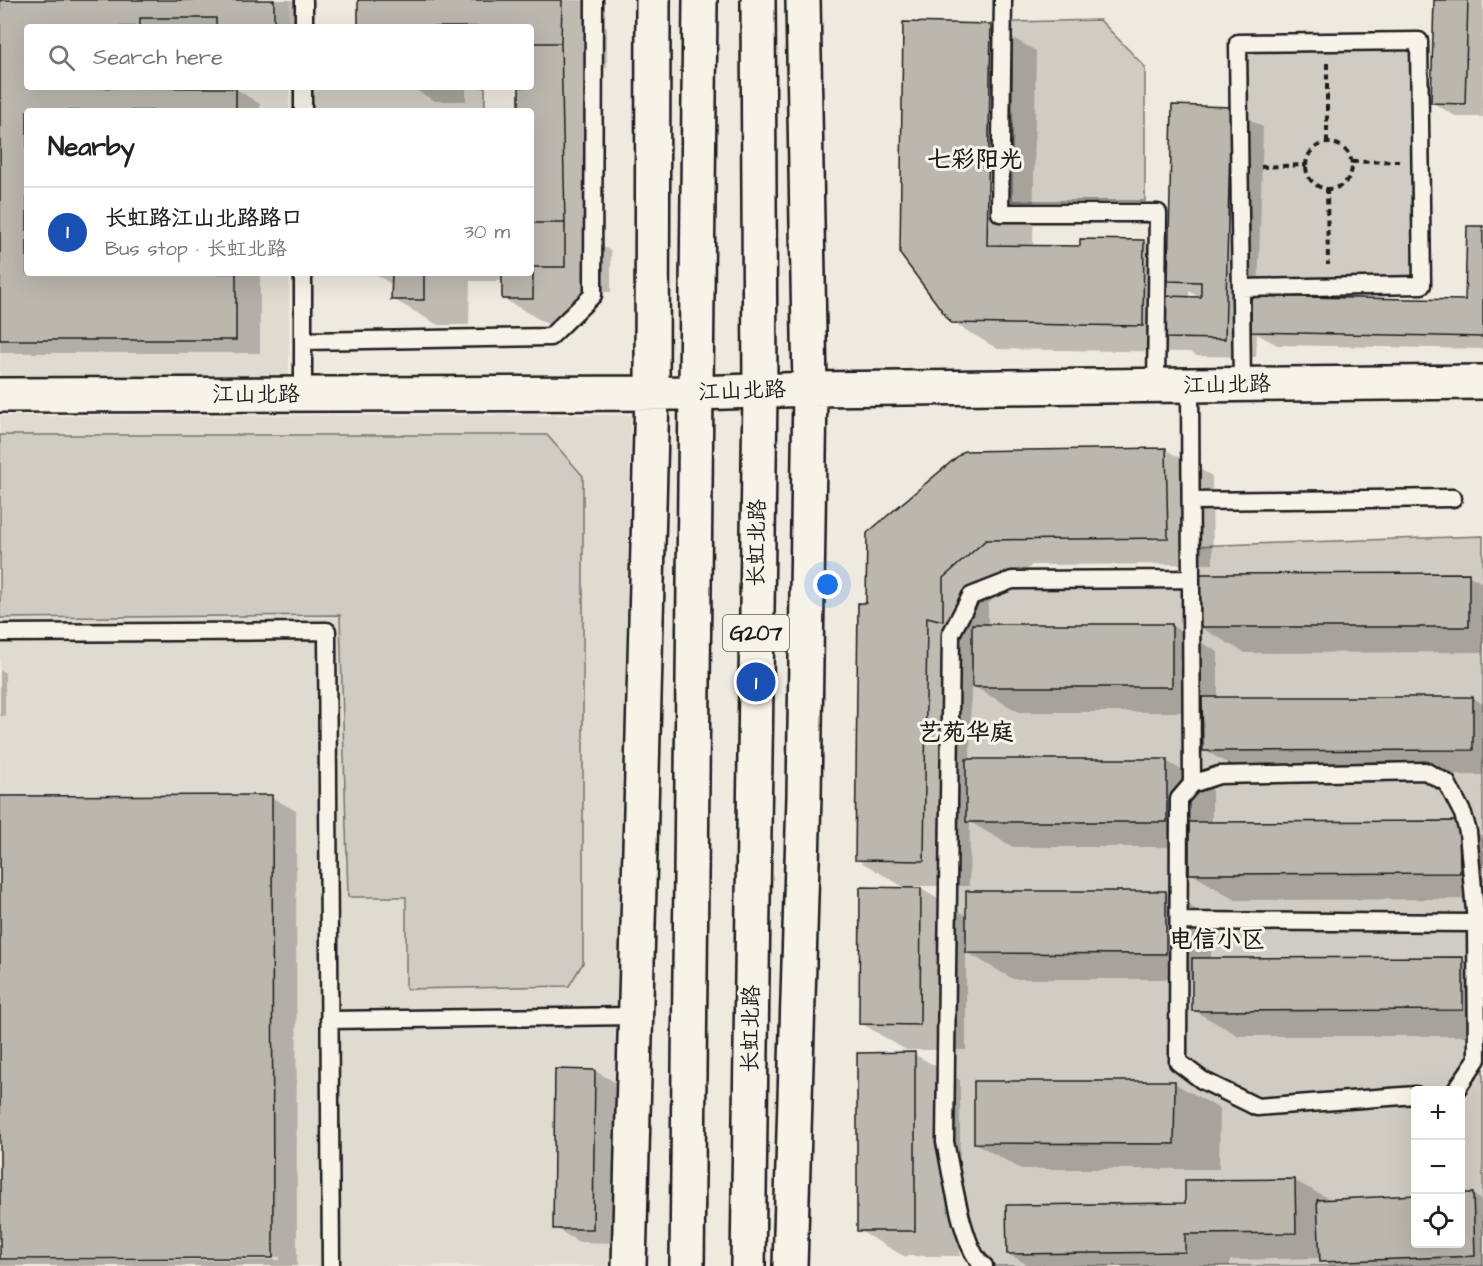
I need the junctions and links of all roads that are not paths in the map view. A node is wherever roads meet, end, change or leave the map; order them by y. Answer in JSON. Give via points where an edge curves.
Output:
{"nodes":[{"id":1,"x":304,"y":0,"type":"edge"},
{"id":2,"x":594,"y":0,"type":"edge"},
{"id":3,"x":653,"y":0,"type":"edge"},
{"id":4,"x":700,"y":0,"type":"edge"},
{"id":5,"x":758,"y":0,"type":"edge"},
{"id":6,"x":803,"y":0,"type":"edge"},
{"id":7,"x":1003,"y":0,"type":"edge"},
{"id":8,"x":304,"y":24,"type":"edge"},
{"id":9,"x":303,"y":90,"type":"edge"},
{"id":10,"x":303,"y":108,"type":"edge"},
{"id":11,"x":303,"y":276,"type":"edge"},
{"id":12,"x":1240,"y":288,"type":"junction"},
{"id":13,"x":303,"y":341,"type":"junction"},
{"id":14,"x":1483,"y":382,"type":"edge"},
{"id":15,"x":1190,"y":385,"type":"junction"},
{"id":16,"x":1242,"y":385,"type":"junction"},
{"id":17,"x":1156,"y":386,"type":"junction"},
{"id":18,"x":810,"y":389,"type":"junction"},
{"id":19,"x":760,"y":392,"type":"junction"},
{"id":20,"x":652,"y":393,"type":"junction"},
{"id":21,"x":697,"y":393,"type":"junction"},
{"id":22,"x":303,"y":394,"type":"junction"},
{"id":23,"x":0,"y":395,"type":"edge"},
{"id":24,"x":1453,"y":498,"type":"dead end"},
{"id":25,"x":1191,"y":501,"type":"junction"},
{"id":26,"x":1191,"y":579,"type":"junction"},
{"id":27,"x":0,"y":633,"type":"edge"},
{"id":28,"x":1192,"y":784,"type":"junction"},
{"id":29,"x":1179,"y":921,"type":"junction"},
{"id":30,"x":1476,"y":923,"type":"junction"},
{"id":31,"x":636,"y":1016,"type":"junction"},
{"id":32,"x":329,"y":1020,"type":"junction"},
{"id":33,"x":1459,"y":1086,"type":"edge"},
{"id":34,"x":1411,"y":1095,"type":"edge"},
{"id":35,"x":331,"y":1266,"type":"edge"},
{"id":36,"x":629,"y":1266,"type":"edge"},
{"id":37,"x":687,"y":1266,"type":"edge"},
{"id":38,"x":748,"y":1266,"type":"edge"},
{"id":39,"x":790,"y":1266,"type":"edge"},
{"id":40,"x":984,"y":1266,"type":"edge"}],
"edges":[{"from":1,"to":8,"type":"lane"},
{"from":2,"to":13,"type":"lane","via":[[593,295],[550,338]]},
{"from":3,"to":20,"type":"main road"},
{"from":4,"to":21,"type":"main road","number":"G207"},
{"from":5,"to":19,"type":"main road","name":"长虹北路","number":"G207"},
{"from":6,"to":18,"type":"main road"},
{"from":7,"to":17,"type":"lane","via":[[1000,213],[1158,213]]},
{"from":9,"to":10,"type":"lane"},
{"from":11,"to":13,"type":"lane"},
{"from":12,"to":12,"type":"lane","via":[[1238,43],[1419,41],[1422,285]]},
{"from":12,"to":16,"type":"lane"},
{"from":13,"to":22,"type":"lane"},
{"from":14,"to":16,"type":"main road","name":"江山北路"},
{"from":15,"to":16,"type":"main road","name":"江山北路"},
{"from":15,"to":17,"type":"main road","name":"江山北路"},
{"from":15,"to":25,"type":"lane"},
{"from":17,"to":18,"type":"main road","name":"江山北路"},
{"from":18,"to":19,"type":"main road","name":"江山北路"},
{"from":18,"to":39,"type":"main road","via":[[804,796]]},
{"from":19,"to":21,"type":"main road","name":"江山北路"},
{"from":19,"to":38,"type":"main road","name":"长虹北路","number":"G207"},
{"from":20,"to":21,"type":"main road","name":"江山北路"},
{"from":20,"to":22,"type":"main road","name":"江山北路"},
{"from":20,"to":31,"type":"main road"},
{"from":21,"to":37,"type":"main road","number":"G207"},
{"from":22,"to":23,"type":"main road","name":"江山北路"},
{"from":24,"to":25,"type":"lane"},
{"from":25,"to":26,"type":"lane"},
{"from":26,"to":28,"type":"lane"},
{"from":26,"to":40,"type":"lane","via":[[1012,579],[971,596],[951,634],[945,1142],[962,1223],[978,1262]]},
{"from":27,"to":32,"type":"lane","via":[[327,631]]},
{"from":28,"to":29,"type":"lane","via":[[1179,800]]},
{"from":28,"to":30,"type":"lane","via":[[1218,775],[1425,771],[1447,783],[1463,814]]},
{"from":29,"to":30,"type":"lane"},
{"from":29,"to":34,"type":"lane","via":[[1178,1062],[1202,1080],[1257,1107]]},
{"from":30,"to":33,"type":"lane","via":[[1477,1059]]},
{"from":31,"to":32,"type":"lane"},
{"from":31,"to":36,"type":"main road"},
{"from":32,"to":35,"type":"lane"}]}
